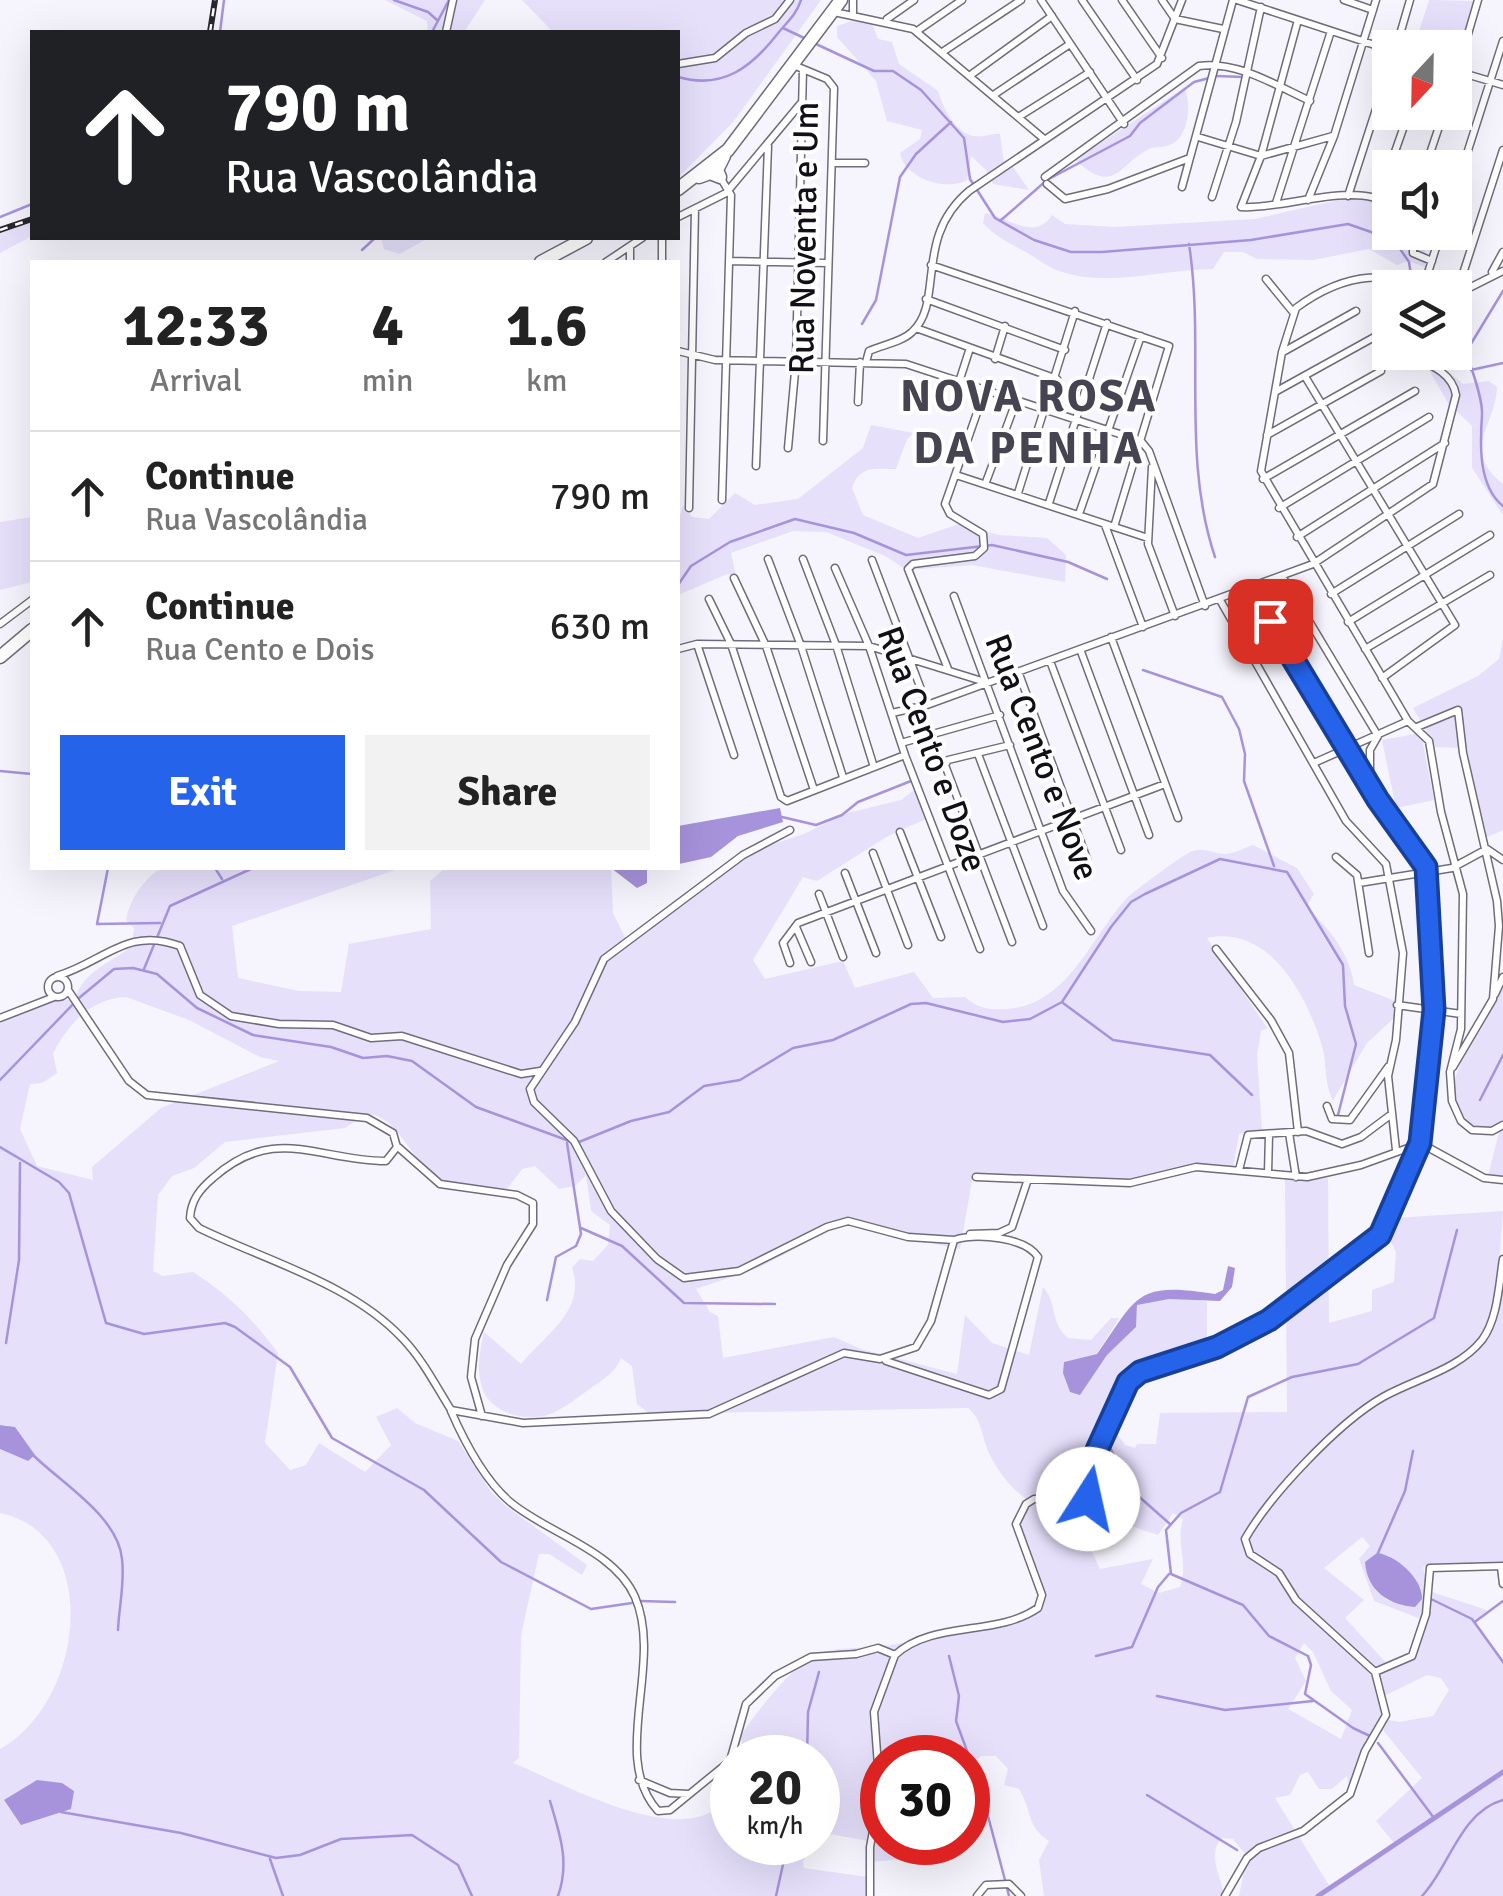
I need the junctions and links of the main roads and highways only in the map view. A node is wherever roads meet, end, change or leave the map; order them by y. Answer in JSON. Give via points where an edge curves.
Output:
{"nodes":[{"id":1,"x":831,"y":4,"type":"edge"},
{"id":2,"x":728,"y":150,"type":"junction"},
{"id":3,"x":681,"y":185,"type":"edge"},
{"id":4,"x":569,"y":240,"type":"edge"},
{"id":5,"x":582,"y":240,"type":"edge"},
{"id":6,"x":534,"y":260,"type":"edge"},
{"id":7,"x":545,"y":260,"type":"edge"},
{"id":8,"x":30,"y":624,"type":"edge"},
{"id":9,"x":30,"y":632,"type":"edge"},
{"id":10,"x":0,"y":648,"type":"edge"},
{"id":11,"x":0,"y":657,"type":"edge"}],
"edges":[{"from":1,"to":2,"type":"highway","via":[[796,66]]},
{"from":1,"to":3,"type":"highway","via":[[740,127]]},
{"from":2,"to":3,"type":"highway"},
{"from":2,"to":3,"type":"highway","via":[[720,177],[710,172]]},
{"from":4,"to":6,"type":"highway"},
{"from":5,"to":7,"type":"highway"},
{"from":8,"to":10,"type":"highway"},
{"from":9,"to":11,"type":"highway"}]}
